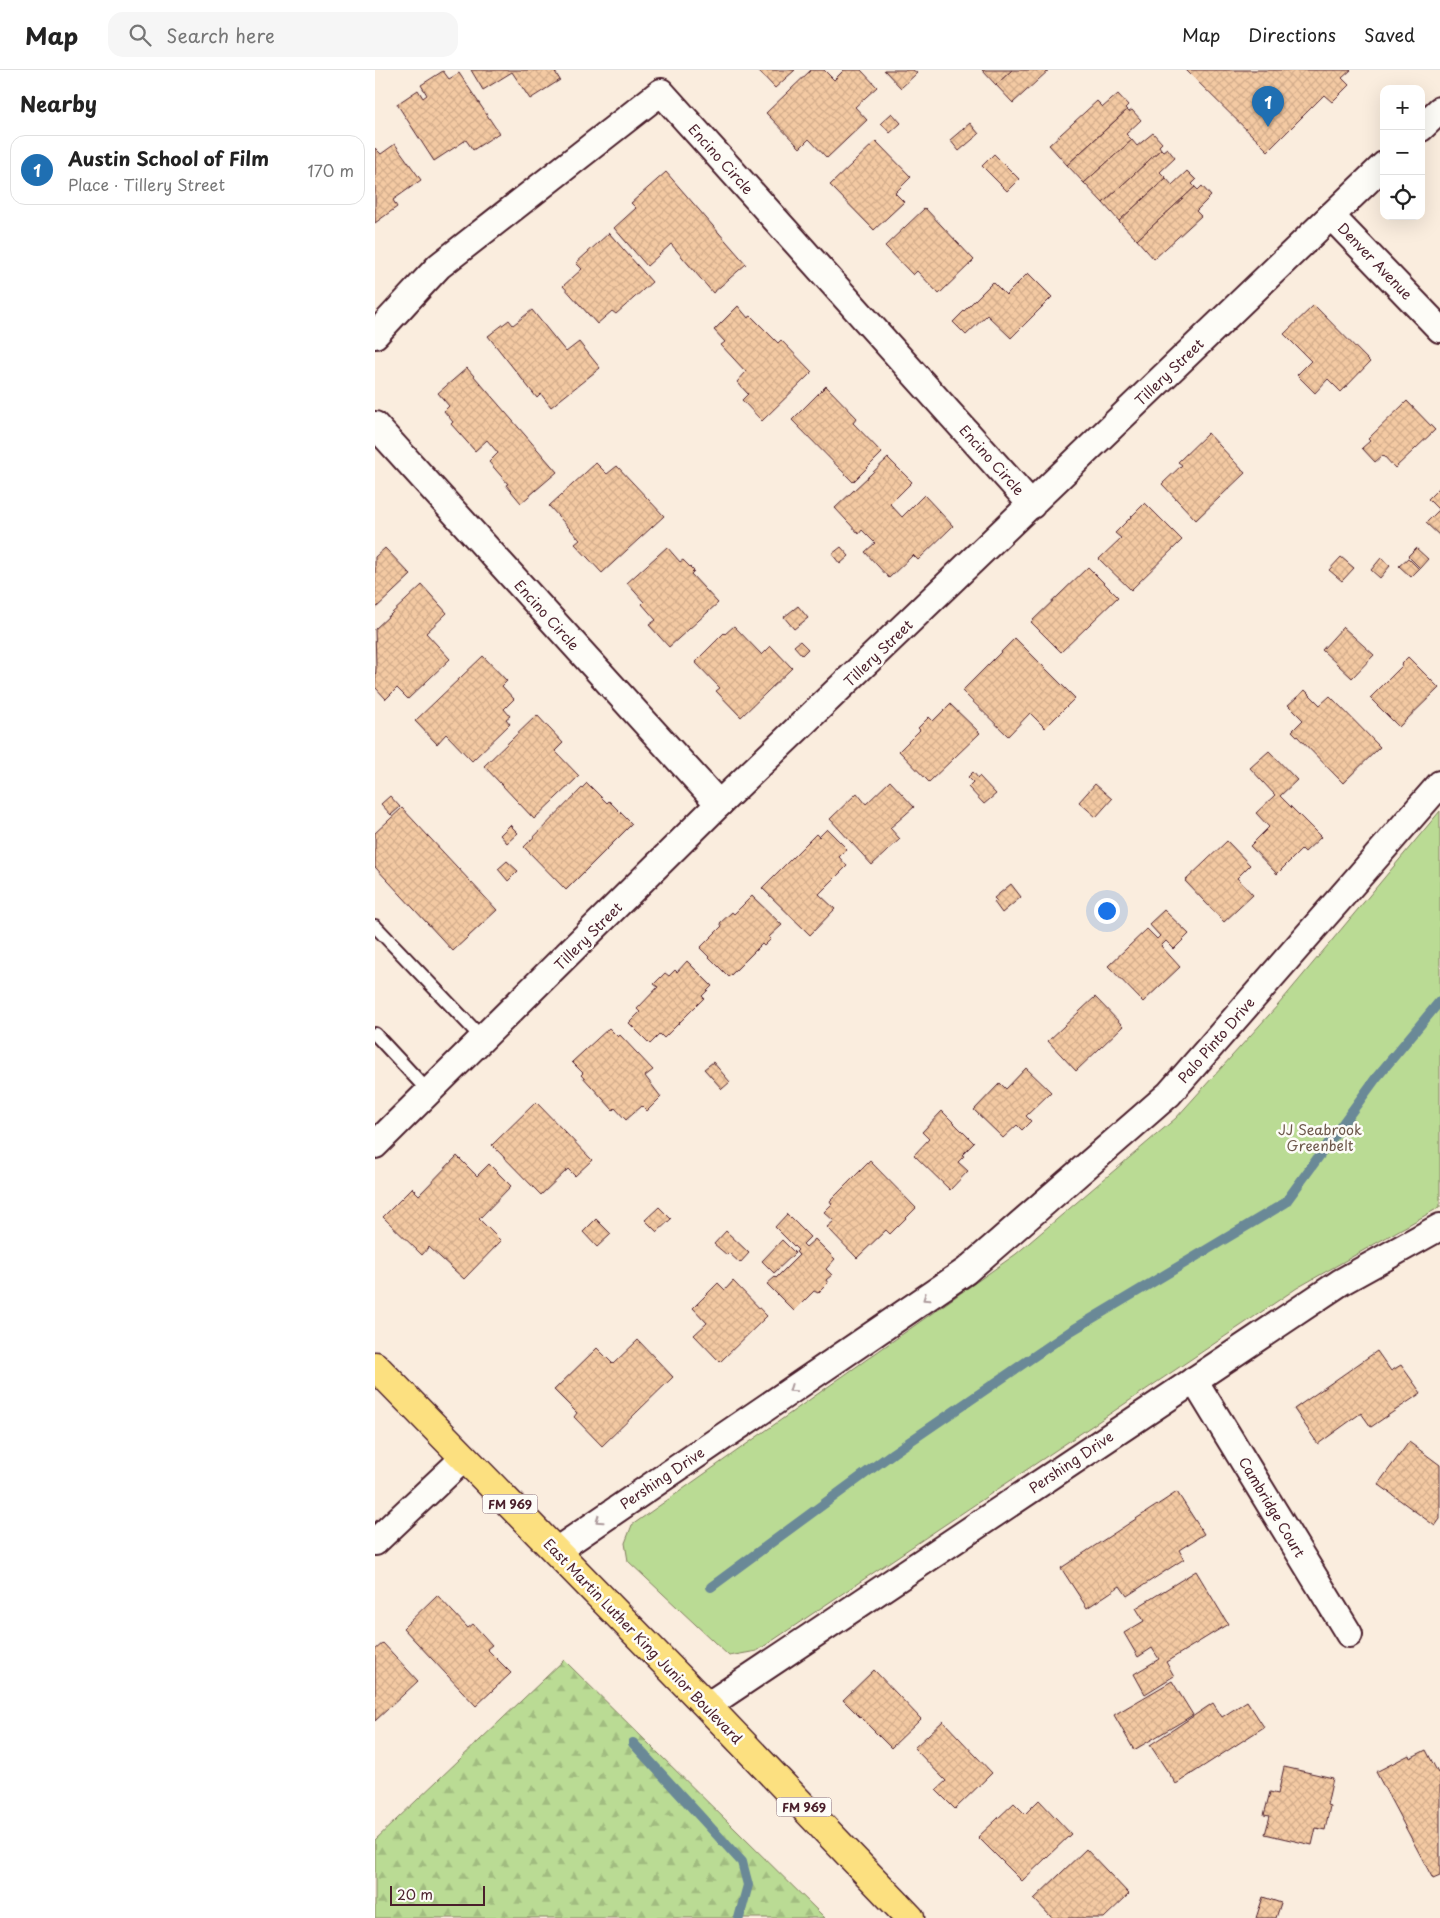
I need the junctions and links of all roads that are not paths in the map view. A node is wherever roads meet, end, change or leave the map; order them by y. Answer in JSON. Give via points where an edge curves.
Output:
{"nodes":[{"id":1,"x":1440,"y":110,"type":"edge"},
{"id":2,"x":1425,"y":124,"type":"edge"},
{"id":3,"x":1380,"y":169,"type":"edge"},
{"id":4,"x":1331,"y":216,"type":"junction"},
{"id":5,"x":1440,"y":329,"type":"edge"},
{"id":6,"x":375,"y":335,"type":"edge"},
{"id":7,"x":375,"y":425,"type":"edge"},
{"id":8,"x":1032,"y":505,"type":"junction"},
{"id":9,"x":1440,"y":784,"type":"edge"},
{"id":10,"x":719,"y":804,"type":"junction"},
{"id":11,"x":375,"y":926,"type":"edge"},
{"id":12,"x":375,"y":1034,"type":"edge"},
{"id":13,"x":483,"y":1039,"type":"junction"},
{"id":14,"x":429,"y":1092,"type":"junction"},
{"id":15,"x":375,"y":1145,"type":"edge"},
{"id":16,"x":1440,"y":1227,"type":"edge"},
{"id":17,"x":967,"y":1271,"type":"joint"},
{"id":18,"x":375,"y":1366,"type":"edge"},
{"id":19,"x":1194,"y":1380,"type":"junction"},
{"id":20,"x":464,"y":1458,"type":"junction"},
{"id":21,"x":375,"y":1542,"type":"edge"},
{"id":22,"x":556,"y":1551,"type":"junction"},
{"id":23,"x":1349,"y":1634,"type":"dead end"},
{"id":24,"x":707,"y":1706,"type":"junction"},
{"id":25,"x":910,"y":1918,"type":"edge"}],
"edges":[{"from":1,"to":2,"type":"street"},
{"from":3,"to":4,"type":"street","name":"Tillery Street"},
{"from":4,"to":5,"type":"street","name":"Denver Avenue"},
{"from":4,"to":8,"type":"street","name":"Tillery Street"},
{"from":6,"to":8,"type":"street","name":"Encino Circle","via":[[439,266],[661,92]]},
{"from":7,"to":10,"type":"street","name":"Encino Circle"},
{"from":8,"to":10,"type":"street","name":"Tillery Street"},
{"from":9,"to":17,"type":"street","name":"Palo Pinto Drive","via":[[1169,1094]]},
{"from":10,"to":13,"type":"street","name":"Tillery Street"},
{"from":11,"to":13,"type":"lane"},
{"from":12,"to":14,"type":"lane"},
{"from":13,"to":14,"type":"street","name":"Tillery Street"},
{"from":14,"to":15,"type":"street","name":"Tillery Street"},
{"from":16,"to":19,"type":"street","name":"Pershing Drive","via":[[1341,1282]]},
{"from":17,"to":22,"type":"street","name":"Pershing Drive","one_way":true},
{"from":18,"to":20,"type":"main road","name":"East Martin Luther King Junior Boulevard","number":"FM 969"},
{"from":19,"to":23,"type":"street","name":"Cambridge Court"},
{"from":19,"to":24,"type":"street","name":"Pershing Drive"},
{"from":20,"to":21,"type":"street"},
{"from":20,"to":22,"type":"main road","name":"East Martin Luther King Junior Boulevard","number":"FM 969"},
{"from":22,"to":24,"type":"main road","name":"East Martin Luther King Junior Boulevard","number":"FM 969"},
{"from":24,"to":25,"type":"main road","name":"East Martin Luther King Junior Boulevard","number":"FM 969"}]}
